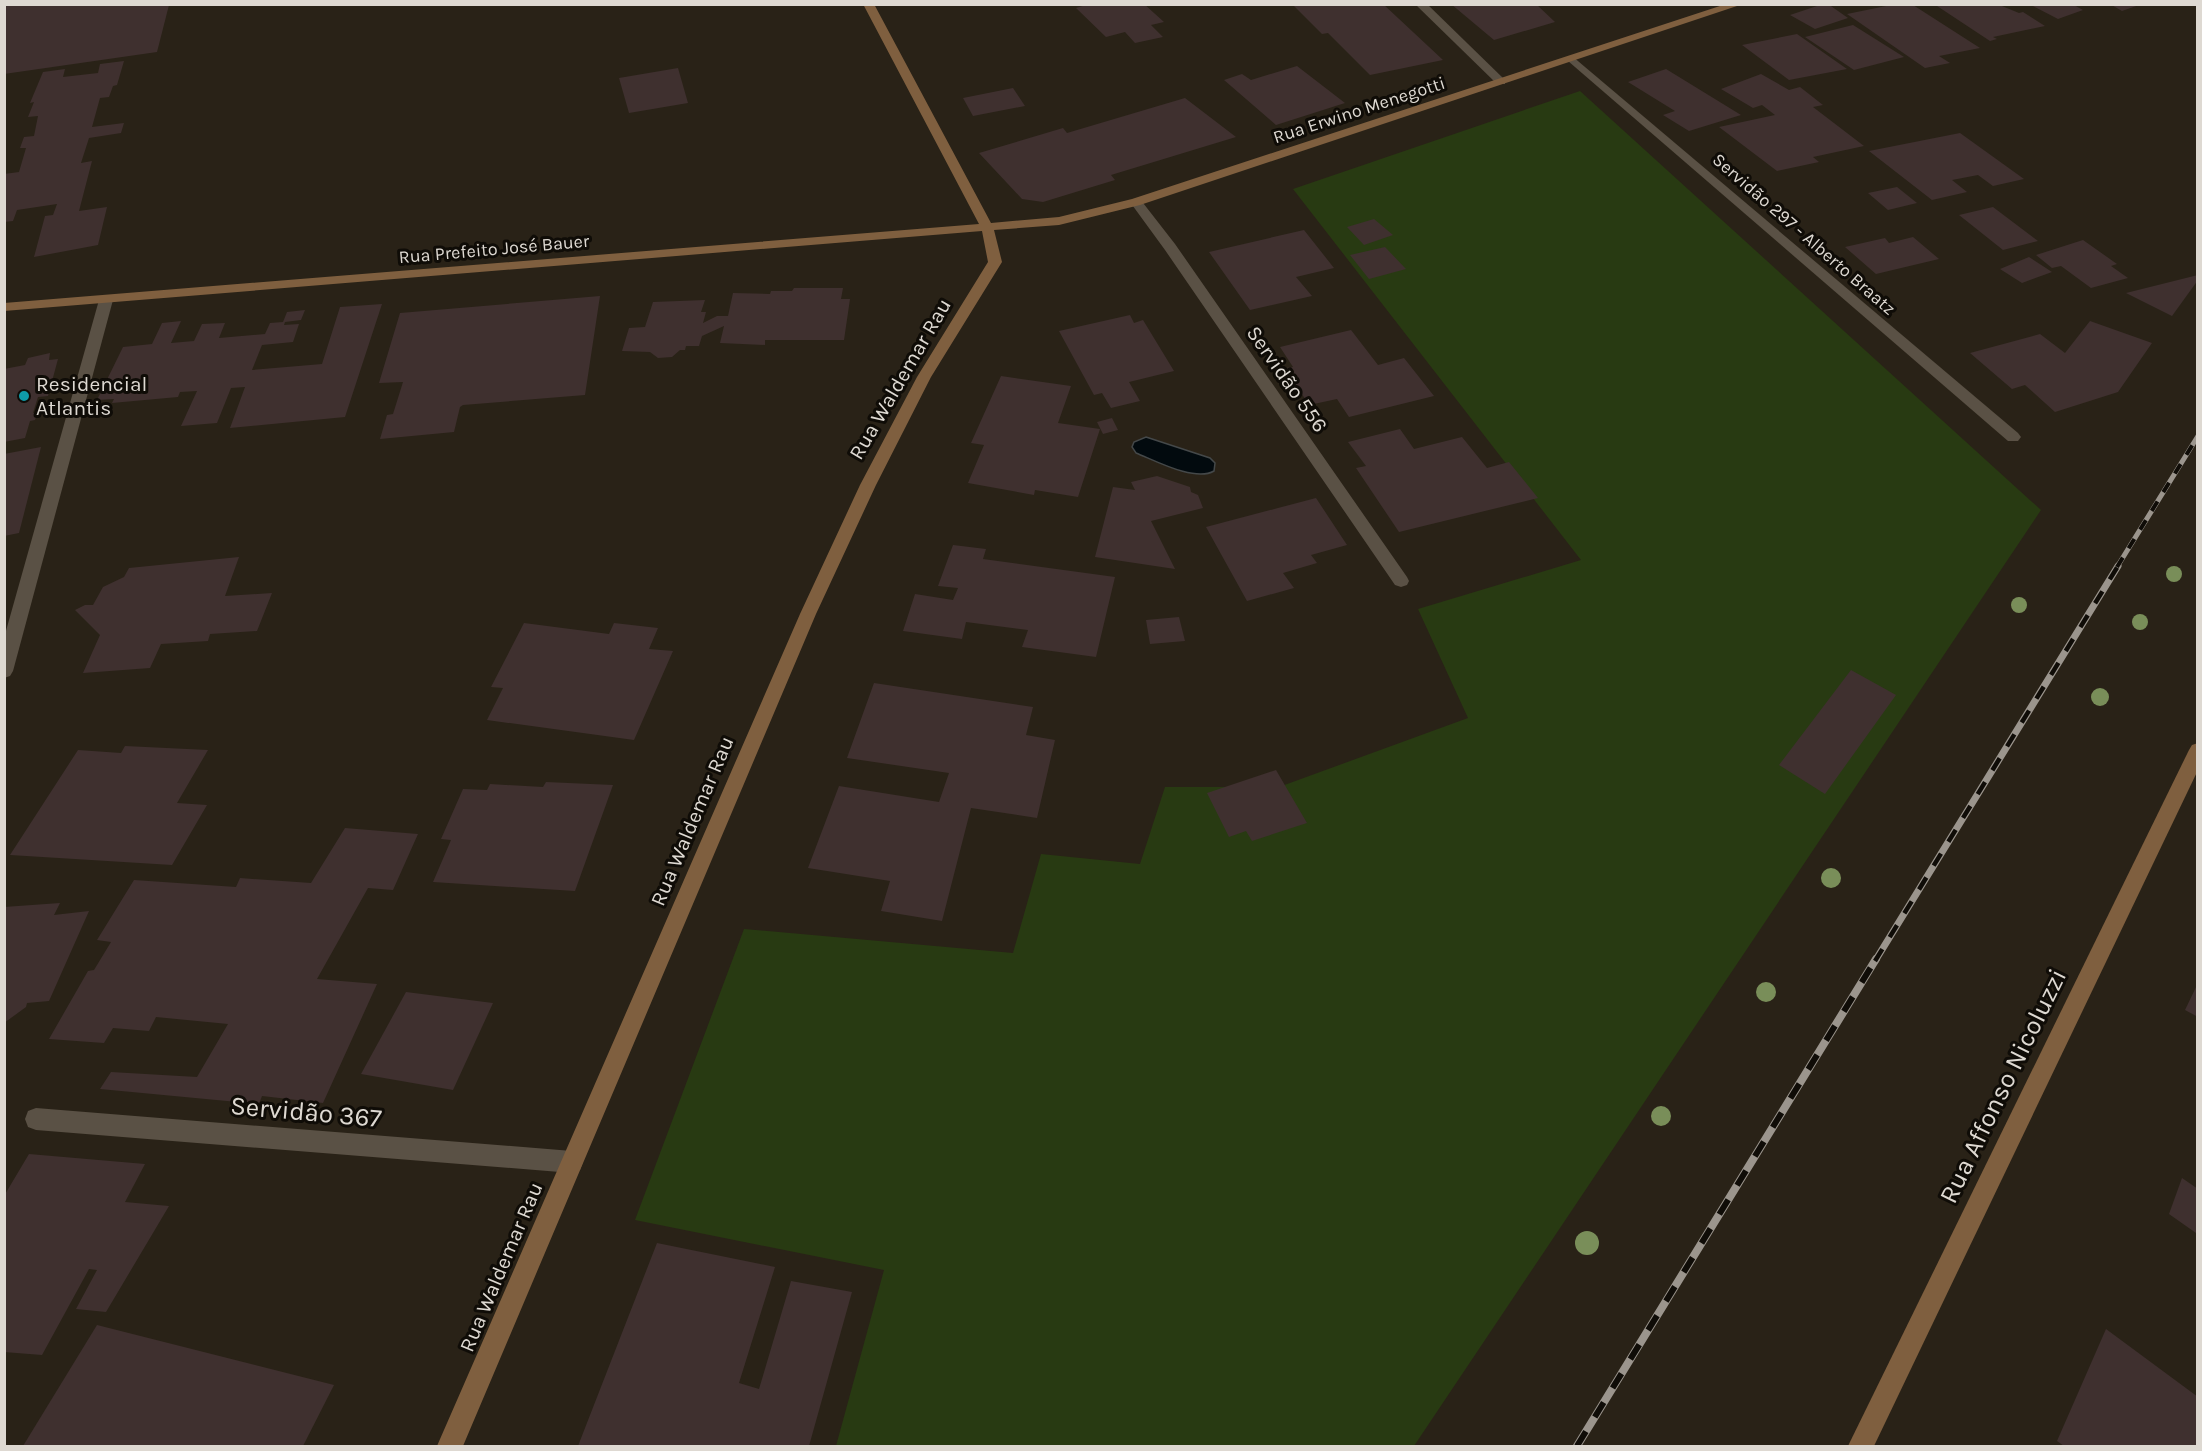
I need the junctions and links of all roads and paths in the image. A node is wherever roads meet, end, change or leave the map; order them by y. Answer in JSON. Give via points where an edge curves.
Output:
{"nodes":[{"id":1,"x":868,"y":4,"type":"edge"},
{"id":2,"x":1420,"y":4,"type":"edge"},
{"id":3,"x":1738,"y":4,"type":"edge"},
{"id":4,"x":1572,"y":59,"type":"junction"},
{"id":5,"x":1501,"y":82,"type":"junction"},
{"id":6,"x":1136,"y":202,"type":"junction"},
{"id":7,"x":987,"y":227,"type":"junction"},
{"id":8,"x":106,"y":300,"type":"junction"},
{"id":9,"x":4,"y":307,"type":"edge"},
{"id":10,"x":2013,"y":437,"type":"dead end"},
{"id":11,"x":1401,"y":581,"type":"dead end"},
{"id":12,"x":4,"y":671,"type":"edge"},
{"id":13,"x":2198,"y":750,"type":"edge"},
{"id":14,"x":36,"y":1119,"type":"dead end"},
{"id":15,"x":572,"y":1162,"type":"junction"},
{"id":16,"x":450,"y":1446,"type":"edge"},
{"id":17,"x":1861,"y":1446,"type":"edge"}],
"edges":[{"from":1,"to":7,"type":"street","name":"Rua Waldemar Rau"},
{"from":2,"to":5,"type":"street"},
{"from":3,"to":4,"type":"street","name":"Rua Erwino Menegotti"},
{"from":4,"to":5,"type":"street","name":"Rua Erwino Menegotti"},
{"from":4,"to":10,"type":"street","name":"Servidão 297 - Alberto Braatz"},
{"from":5,"to":6,"type":"street","name":"Rua Erwino Menegotti"},
{"from":6,"to":7,"type":"street","name":"Rua Erwino Menegotti","via":[[1059,221]]},
{"from":6,"to":11,"type":"street","name":"Servidão 556"},
{"from":7,"to":8,"type":"street","name":"Rua Prefeito José Bauer"},
{"from":7,"to":15,"type":"street","name":"Rua Waldemar Rau","via":[[995,262],[924,377],[868,484],[742,764]]},
{"from":8,"to":9,"type":"street","name":"Rua Prefeito José Bauer"},
{"from":8,"to":12,"type":"street"},
{"from":13,"to":17,"type":"street","name":"Rua Affonso Nicoluzzi"},
{"from":14,"to":15,"type":"street","name":"Servidão 367"},
{"from":15,"to":16,"type":"street","name":"Rua Waldemar Rau"}]}
